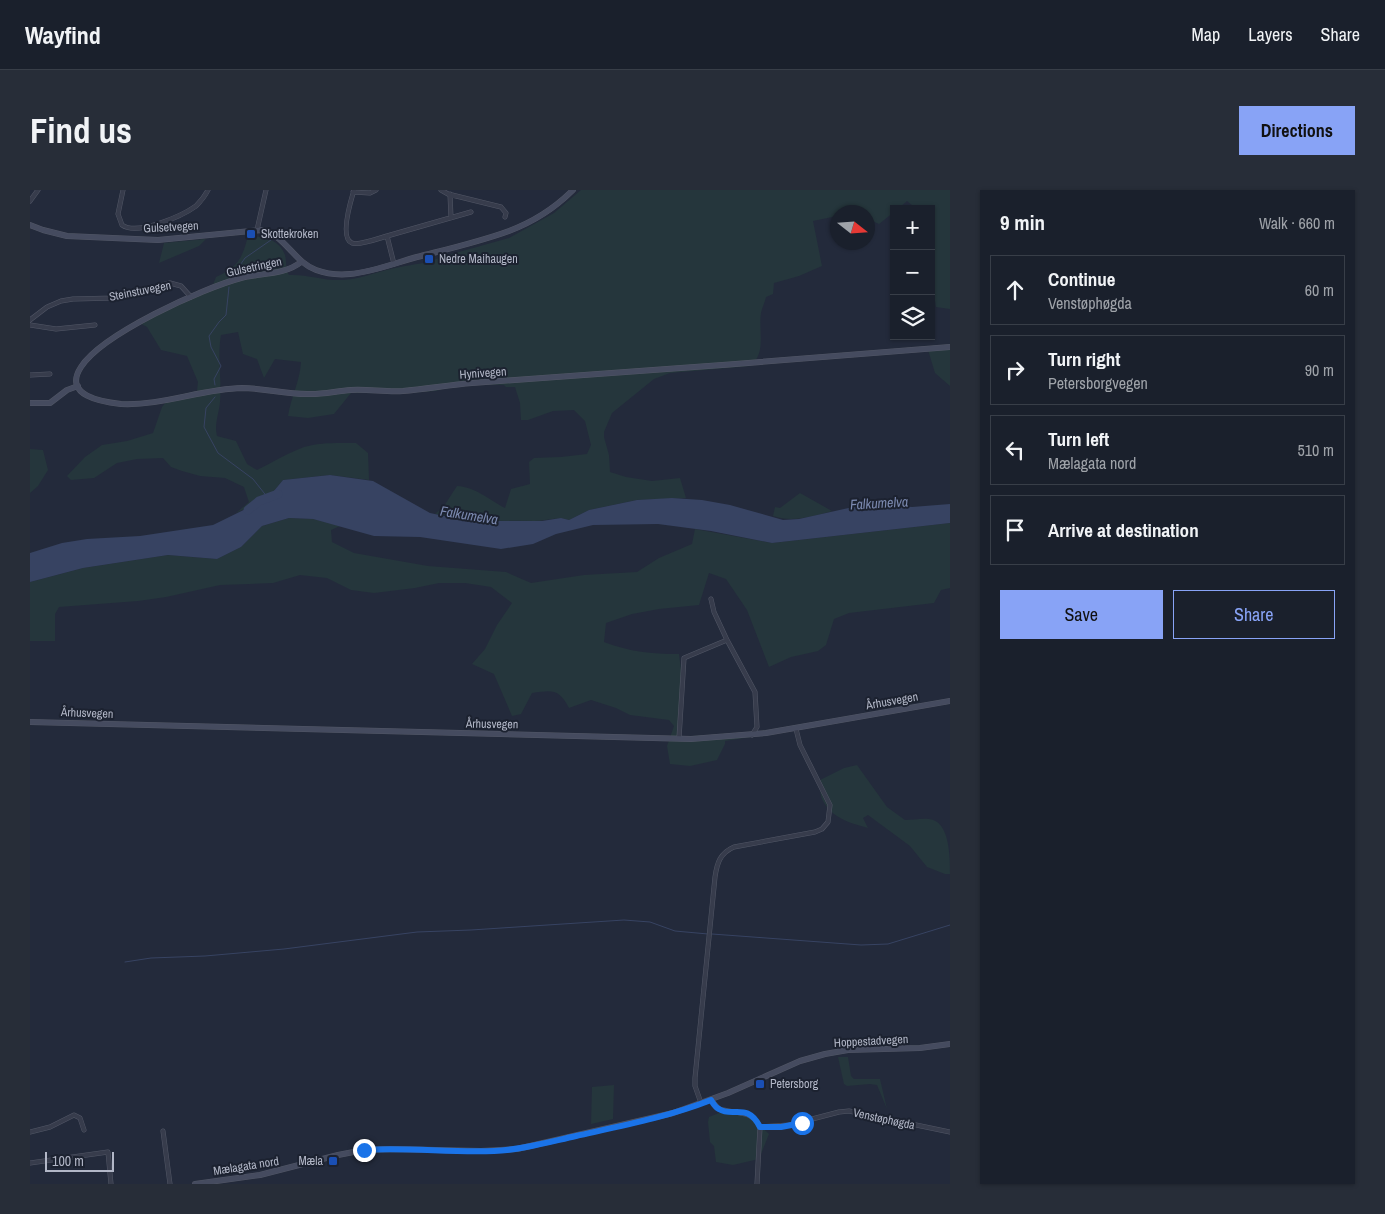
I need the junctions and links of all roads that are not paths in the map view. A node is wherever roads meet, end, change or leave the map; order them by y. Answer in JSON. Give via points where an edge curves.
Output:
{"nodes":[{"id":1,"x":38,"y":190,"type":"edge"},
{"id":2,"x":123,"y":190,"type":"edge"},
{"id":3,"x":208,"y":190,"type":"edge"},
{"id":4,"x":266,"y":190,"type":"edge"},
{"id":5,"x":376,"y":190,"type":"edge"},
{"id":6,"x":441,"y":190,"type":"edge"},
{"id":7,"x":573,"y":190,"type":"edge"},
{"id":8,"x":354,"y":191,"type":"edge"},
{"id":9,"x":453,"y":193,"type":"edge"},
{"id":10,"x":30,"y":201,"type":"edge"},
{"id":11,"x":471,"y":212,"type":"dead end"},
{"id":12,"x":505,"y":217,"type":"dead end"},
{"id":13,"x":451,"y":218,"type":"junction"},
{"id":14,"x":30,"y":225,"type":"edge"},
{"id":15,"x":257,"y":230,"type":"junction"},
{"id":16,"x":387,"y":236,"type":"junction"},
{"id":17,"x":302,"y":262,"type":"junction"},
{"id":18,"x":394,"y":264,"type":"junction"},
{"id":19,"x":191,"y":298,"type":"junction"},
{"id":20,"x":30,"y":320,"type":"edge"},
{"id":21,"x":30,"y":325,"type":"edge"},
{"id":22,"x":95,"y":326,"type":"dead end"},
{"id":23,"x":950,"y":347,"type":"edge"},
{"id":24,"x":50,"y":374,"type":"dead end"},
{"id":25,"x":30,"y":375,"type":"edge"},
{"id":26,"x":78,"y":386,"type":"junction"},
{"id":27,"x":30,"y":403,"type":"edge"},
{"id":28,"x":711,"y":599,"type":"dead end"},
{"id":29,"x":727,"y":640,"type":"junction"},
{"id":30,"x":950,"y":701,"type":"edge"},
{"id":31,"x":30,"y":722,"type":"edge"},
{"id":32,"x":757,"y":727,"type":"junction"},
{"id":33,"x":796,"y":729,"type":"junction"},
{"id":34,"x":766,"y":734,"type":"junction"},
{"id":35,"x":752,"y":735,"type":"junction"},
{"id":36,"x":679,"y":738,"type":"junction"},
{"id":37,"x":950,"y":1044,"type":"edge"},
{"id":38,"x":711,"y":1100,"type":"junction"},
{"id":39,"x":701,"y":1104,"type":"junction"},
{"id":40,"x":760,"y":1127,"type":"junction"},
{"id":41,"x":84,"y":1130,"type":"dead end"},
{"id":42,"x":163,"y":1131,"type":"dead end"},
{"id":43,"x":30,"y":1132,"type":"edge"},
{"id":44,"x":950,"y":1132,"type":"edge"},
{"id":45,"x":30,"y":1163,"type":"edge"},
{"id":46,"x":112,"y":1184,"type":"edge"},
{"id":47,"x":170,"y":1184,"type":"edge"},
{"id":48,"x":195,"y":1184,"type":"edge"},
{"id":49,"x":757,"y":1184,"type":"edge"}],
"edges":[{"from":1,"to":10,"type":"street"},
{"from":2,"to":3,"type":"street","via":[[118,218],[122,225],[131,229],[182,214],[199,203]]},
{"from":4,"to":15,"type":"street"},
{"from":5,"to":8,"type":"street","via":[[370,193]]},
{"from":6,"to":9,"type":"street"},
{"from":7,"to":18,"type":"street","via":[[547,211],[509,232]]},
{"from":8,"to":16,"type":"street","via":[[346,224],[350,241],[358,244]]},
{"from":9,"to":12,"type":"street","via":[[501,207],[506,212]]},
{"from":9,"to":13,"type":"street"},
{"from":11,"to":13,"type":"street"},
{"from":13,"to":16,"type":"street"},
{"from":14,"to":15,"type":"street","name":"Gulsetvegen","via":[[67,236],[158,240]]},
{"from":15,"to":17,"type":"street","via":[[275,236]]},
{"from":16,"to":18,"type":"street"},
{"from":17,"to":18,"type":"street","via":[[320,271],[341,274]]},
{"from":17,"to":19,"type":"street","name":"Gulsetringen","via":[[287,270],[229,281]]},
{"from":19,"to":20,"type":"street","name":"Steinstuvegen","via":[[181,286],[170,283],[114,298],[60,301]]},
{"from":19,"to":26,"type":"street","name":"Gulsetringen","via":[[138,323],[92,355],[79,370]]},
{"from":21,"to":22,"type":"street","via":[[56,329]]},
{"from":23,"to":26,"type":"street","name":"Hynivegen","via":[[469,383],[402,391],[348,390],[310,394],[231,388],[127,404],[92,399],[85,396]]},
{"from":24,"to":25,"type":"street"},
{"from":26,"to":27,"type":"street","via":[[50,403]]},
{"from":28,"to":29,"type":"street"},
{"from":29,"to":32,"type":"street","via":[[754,692]]},
{"from":29,"to":36,"type":"street","via":[[684,658]]},
{"from":30,"to":33,"type":"street","name":"Århusvegen"},
{"from":31,"to":36,"type":"street","name":"Århusvegen"},
{"from":32,"to":34,"type":"street"},
{"from":32,"to":35,"type":"street"},
{"from":33,"to":34,"type":"street","name":"Århusvegen"},
{"from":33,"to":39,"type":"street","via":[[800,746],[830,805],[828,822],[815,832],[734,847],[720,858],[716,868],[695,1078]]},
{"from":34,"to":35,"type":"street","name":"Århusvegen"},
{"from":35,"to":36,"type":"street","name":"Århusvegen"},
{"from":37,"to":38,"type":"street","name":"Hoppestadvegen","via":[[825,1054],[785,1067]]},
{"from":38,"to":39,"type":"street","name":"Mælagata nord"},
{"from":38,"to":40,"type":"street","via":[[722,1110],[750,1115]]},
{"from":39,"to":48,"type":"street","name":"Mælagata nord","via":[[517,1148],[481,1151],[364,1150],[260,1175]]},
{"from":40,"to":44,"type":"street","name":"Venstøphøgda","via":[[781,1127],[850,1111]]},
{"from":40,"to":49,"type":"street"},
{"from":41,"to":43,"type":"street","via":[[80,1118],[74,1115],[50,1127]]},
{"from":42,"to":47,"type":"street"},
{"from":45,"to":46,"type":"street","via":[[108,1152]]}]}
